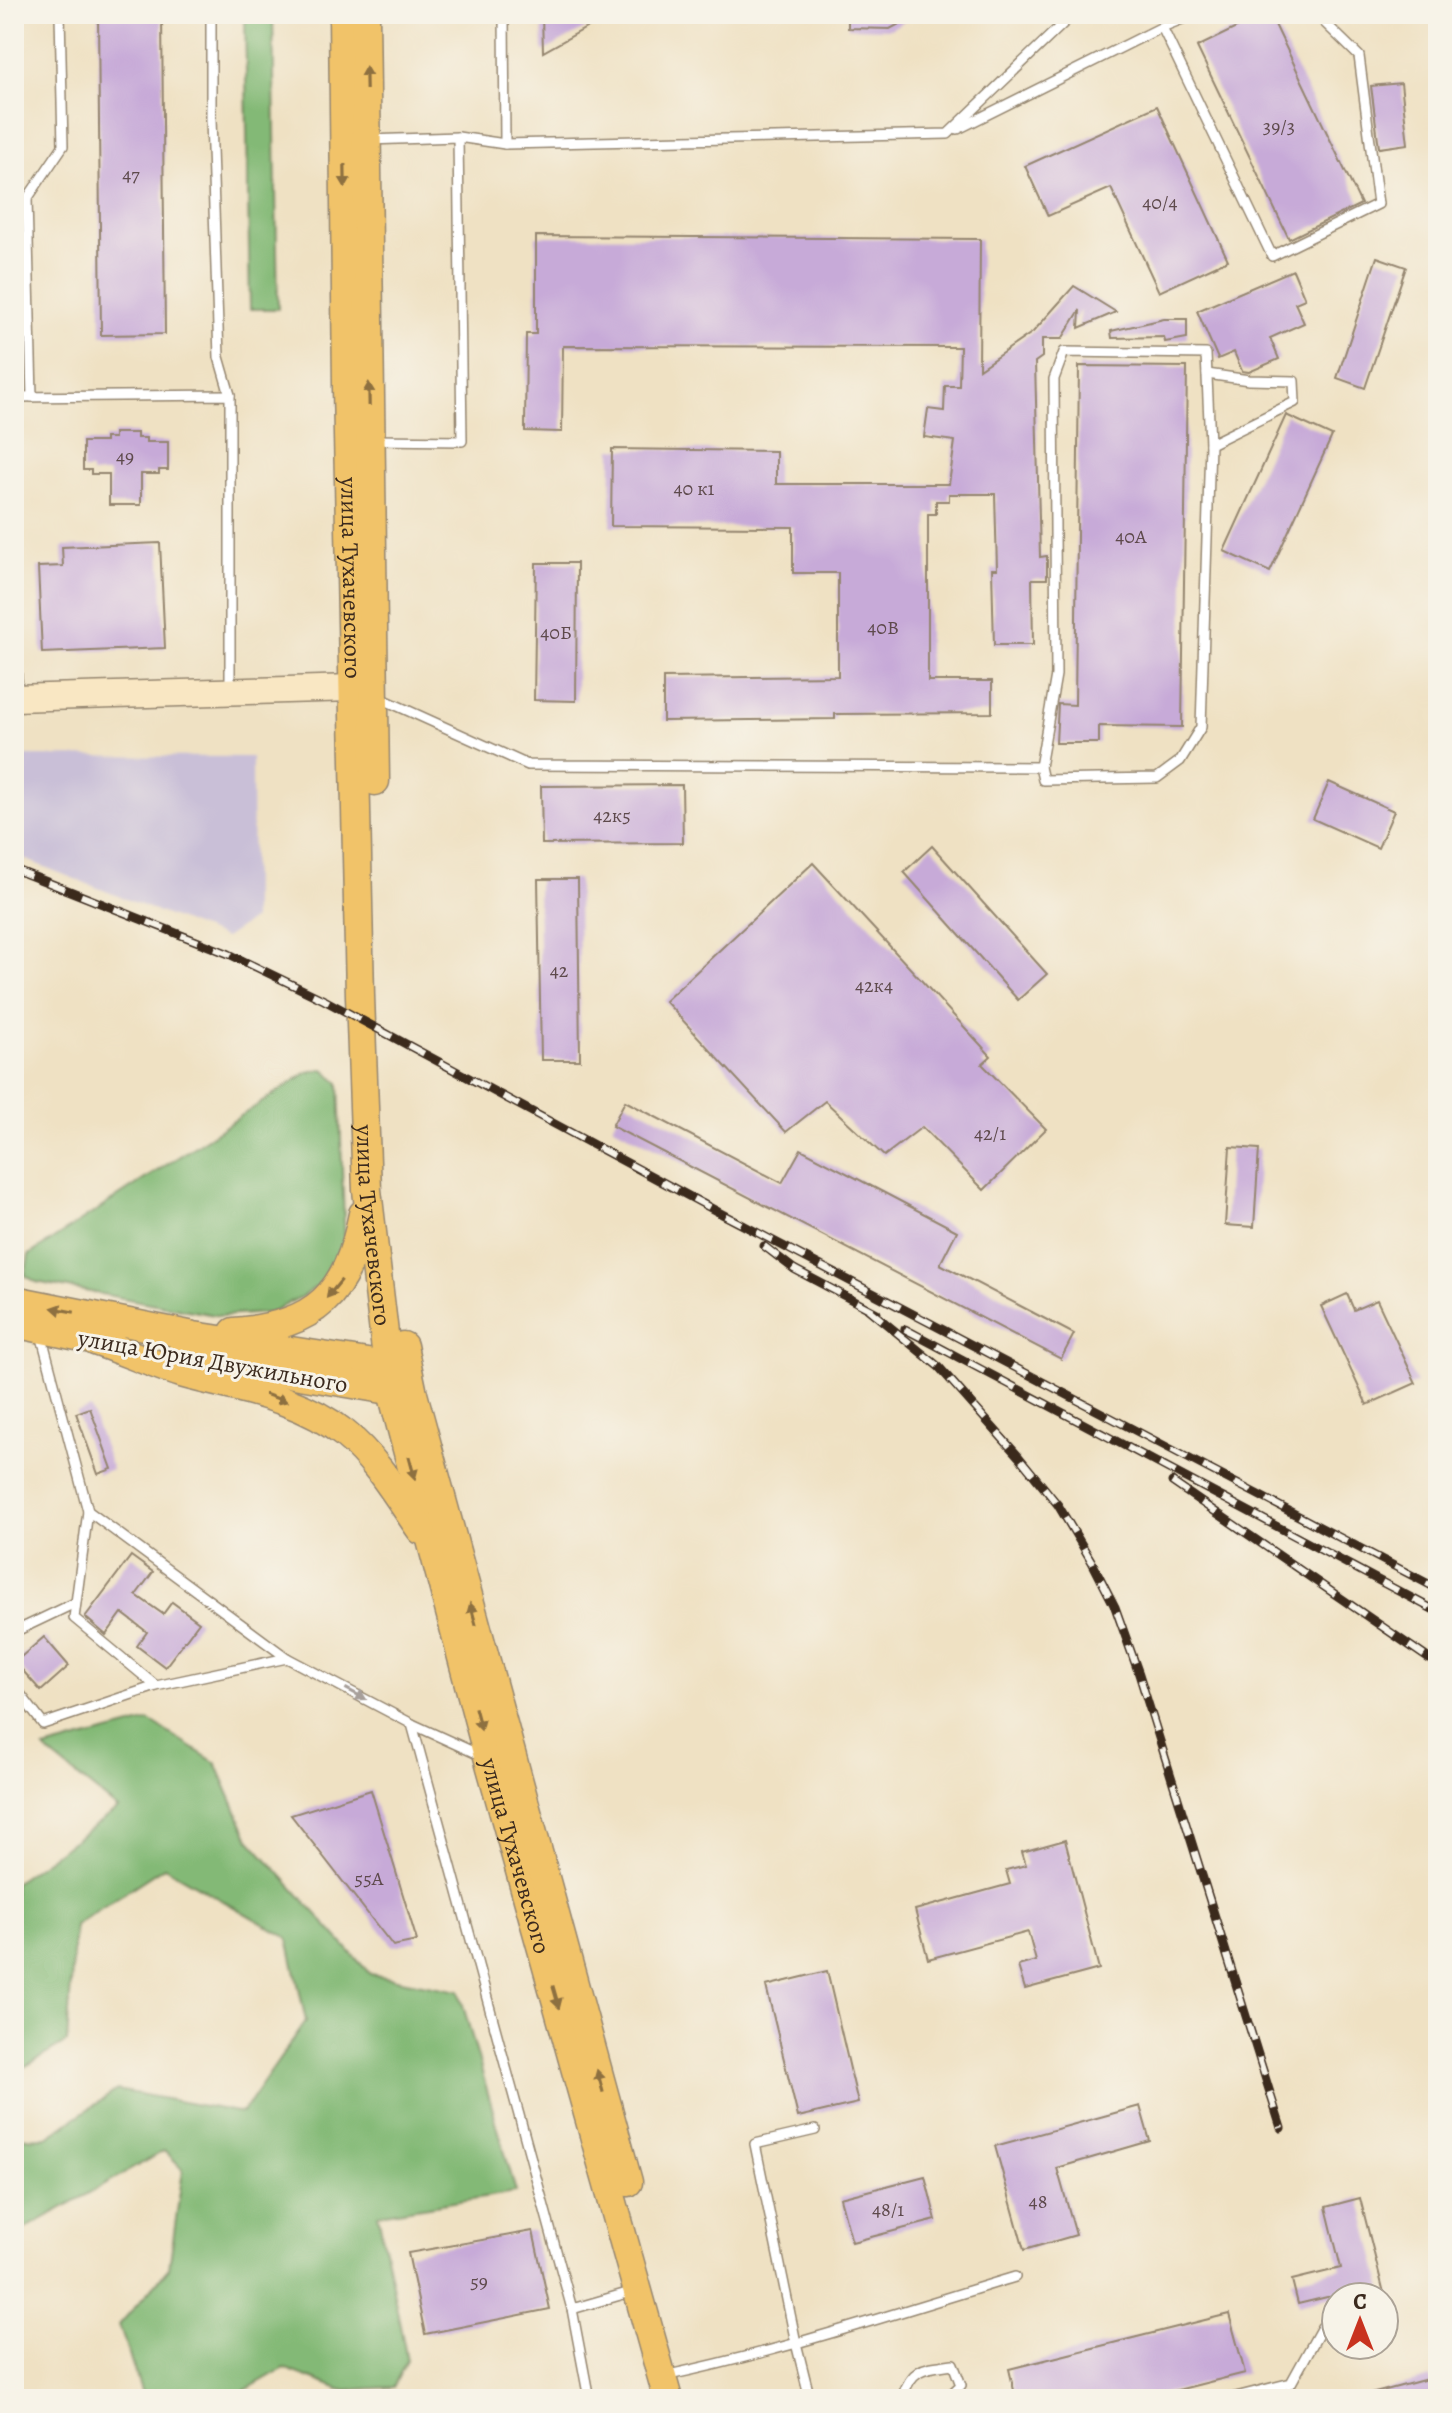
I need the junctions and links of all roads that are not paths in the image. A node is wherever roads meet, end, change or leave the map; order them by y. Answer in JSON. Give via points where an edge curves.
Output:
{"nodes":[{"id":1,"x":60,"y":14,"type":"edge"},
{"id":2,"x":211,"y":14,"type":"edge"},
{"id":3,"x":343,"y":14,"type":"edge"},
{"id":4,"x":365,"y":14,"type":"edge"},
{"id":5,"x":504,"y":14,"type":"edge"},
{"id":6,"x":1073,"y":14,"type":"edge"},
{"id":7,"x":1195,"y":14,"type":"edge"},
{"id":8,"x":1316,"y":14,"type":"edge"},
{"id":9,"x":1162,"y":27,"type":"junction"},
{"id":10,"x":948,"y":134,"type":"junction"},
{"id":11,"x":458,"y":137,"type":"junction"},
{"id":12,"x":356,"y":140,"type":"junction"},
{"id":13,"x":505,"y":144,"type":"junction"},
{"id":14,"x":14,"y":199,"type":"edge"},
{"id":15,"x":27,"y":199,"type":"junction"},
{"id":16,"x":1207,"y":374,"type":"junction"},
{"id":17,"x":230,"y":395,"type":"junction"},
{"id":18,"x":14,"y":397,"type":"edge"},
{"id":19,"x":32,"y":397,"type":"junction"},
{"id":20,"x":359,"y":440,"type":"junction"},
{"id":21,"x":1210,"y":444,"type":"junction"},
{"id":22,"x":14,"y":626,"type":"edge"},
{"id":23,"x":230,"y":691,"type":"junction"},
{"id":24,"x":364,"y":692,"type":"junction"},
{"id":25,"x":16,"y":698,"type":"edge"},
{"id":26,"x":1040,"y":767,"type":"junction"},
{"id":27,"x":367,"y":1190,"type":"junction"},
{"id":28,"x":14,"y":1300,"type":"edge"},
{"id":29,"x":27,"y":1326,"type":"edge"},
{"id":30,"x":194,"y":1336,"type":"junction"},
{"id":31,"x":95,"y":1341,"type":"junction"},
{"id":32,"x":400,"y":1380,"type":"junction"},
{"id":33,"x":88,"y":1511,"type":"junction"},
{"id":34,"x":433,"y":1547,"type":"junction"},
{"id":35,"x":75,"y":1603,"type":"junction"},
{"id":36,"x":14,"y":1632,"type":"edge"},
{"id":37,"x":287,"y":1658,"type":"junction"},
{"id":38,"x":14,"y":1686,"type":"edge"},
{"id":39,"x":156,"y":1686,"type":"junction"},
{"id":40,"x":412,"y":1724,"type":"junction"},
{"id":41,"x":489,"y":1760,"type":"junction"},
{"id":42,"x":815,"y":2130,"type":"dead end"},
{"id":43,"x":1015,"y":2277,"type":"dead end"},
{"id":44,"x":638,"y":2290,"type":"junction"},
{"id":45,"x":572,"y":2309,"type":"junction"},
{"id":46,"x":1320,"y":2331,"type":"edge"},
{"id":47,"x":796,"y":2343,"type":"junction"},
{"id":48,"x":674,"y":2387,"type":"edge"},
{"id":49,"x":904,"y":2397,"type":"edge"},
{"id":50,"x":589,"y":2399,"type":"edge"},
{"id":51,"x":810,"y":2399,"type":"edge"},
{"id":52,"x":886,"y":2399,"type":"edge"},
{"id":53,"x":919,"y":2399,"type":"edge"},
{"id":54,"x":933,"y":2399,"type":"edge"},
{"id":55,"x":1228,"y":2399,"type":"edge"}],
"edges":[{"from":1,"to":15,"type":"lane","via":[[63,146]]},
{"from":2,"to":17,"type":"lane","via":[[219,357]]},
{"from":3,"to":12,"type":"main road","name":"улица Тухачевского"},
{"from":12,"to":4,"type":"main road","name":"улица Тухачевского","one_way":true},
{"from":5,"to":13,"type":"lane"},
{"from":6,"to":10,"type":"lane"},
{"from":7,"to":9,"type":"lane"},
{"from":8,"to":9,"type":"lane","via":[[1359,56],[1378,204],[1272,256]]},
{"from":9,"to":10,"type":"lane"},
{"from":10,"to":13,"type":"lane"},
{"from":11,"to":12,"type":"lane"},
{"from":11,"to":13,"type":"lane"},
{"from":11,"to":20,"type":"lane","via":[[462,441]]},
{"from":12,"to":20,"type":"main road","name":"улица Тухачевского"},
{"from":14,"to":15,"type":"lane"},
{"from":15,"to":19,"type":"lane"},
{"from":16,"to":21,"type":"lane"},
{"from":16,"to":21,"type":"lane","via":[[1294,381],[1295,402]]},
{"from":16,"to":26,"type":"lane","via":[[1206,354],[1064,352],[1054,379],[1056,675]]},
{"from":17,"to":19,"type":"lane"},
{"from":17,"to":23,"type":"lane"},
{"from":18,"to":19,"type":"lane"},
{"from":20,"to":24,"type":"main road","name":"улица Тухачевского"},
{"from":21,"to":26,"type":"lane","via":[[1201,727],[1180,761],[1157,778],[1043,780]]},
{"from":22,"to":25,"type":"lane"},
{"from":23,"to":24,"type":"street"},
{"from":23,"to":25,"type":"street"},
{"from":24,"to":26,"type":"lane","via":[[528,765]]},
{"from":24,"to":27,"type":"main road","name":"улица Тухачевского","via":[[360,996]]},
{"from":24,"to":32,"type":"main road","name":"улица Тухачевского","via":[[385,1175]]},
{"from":27,"to":30,"type":"main road","one_way":true,"via":[[357,1241],[340,1283],[318,1307],[267,1329]]},
{"from":27,"to":32,"type":"main road","name":"улица Тухачевского"},
{"from":30,"to":28,"type":"main road","name":"улица Юрия Двужильного","one_way":true},
{"from":29,"to":31,"type":"main road","name":"улица Юрия Двужильного"},
{"from":29,"to":33,"type":"lane"},
{"from":30,"to":32,"type":"main road","name":"улица Юрия Двужильного"},
{"from":31,"to":32,"type":"main road","name":"улица Юрия Двужильного"},
{"from":31,"to":34,"type":"main road","one_way":true,"via":[[318,1414],[370,1458]]},
{"from":32,"to":34,"type":"main road","name":"улица Тухачевского","one_way":true},
{"from":48,"to":32,"type":"main road","name":"улица Тухачевского","one_way":true},
{"from":33,"to":35,"type":"lane"},
{"from":33,"to":37,"type":"lane"},
{"from":34,"to":41,"type":"main road","name":"улица Тухачевского","one_way":true},
{"from":35,"to":36,"type":"lane"},
{"from":35,"to":39,"type":"lane","via":[[74,1618]]},
{"from":37,"to":39,"type":"lane"},
{"from":37,"to":40,"type":"lane","one_way":true},
{"from":38,"to":39,"type":"lane","via":[[43,1724]]},
{"from":40,"to":41,"type":"lane"},
{"from":40,"to":45,"type":"lane"},
{"from":41,"to":44,"type":"main road","name":"улица Тухачевского","one_way":true},
{"from":42,"to":47,"type":"lane","via":[[755,2144]]},
{"from":43,"to":47,"type":"lane"},
{"from":44,"to":45,"type":"lane"},
{"from":44,"to":48,"type":"main road","name":"улица Тухачевского"},
{"from":45,"to":50,"type":"lane"},
{"from":46,"to":55,"type":"lane","via":[[1291,2383]]},
{"from":47,"to":48,"type":"lane"},
{"from":47,"to":51,"type":"lane"},
{"from":49,"to":52,"type":"lane"},
{"from":49,"to":53,"type":"lane"},
{"from":49,"to":54,"type":"lane","via":[[908,2379],[920,2369],[953,2364],[961,2385],[947,2398]]}]}
